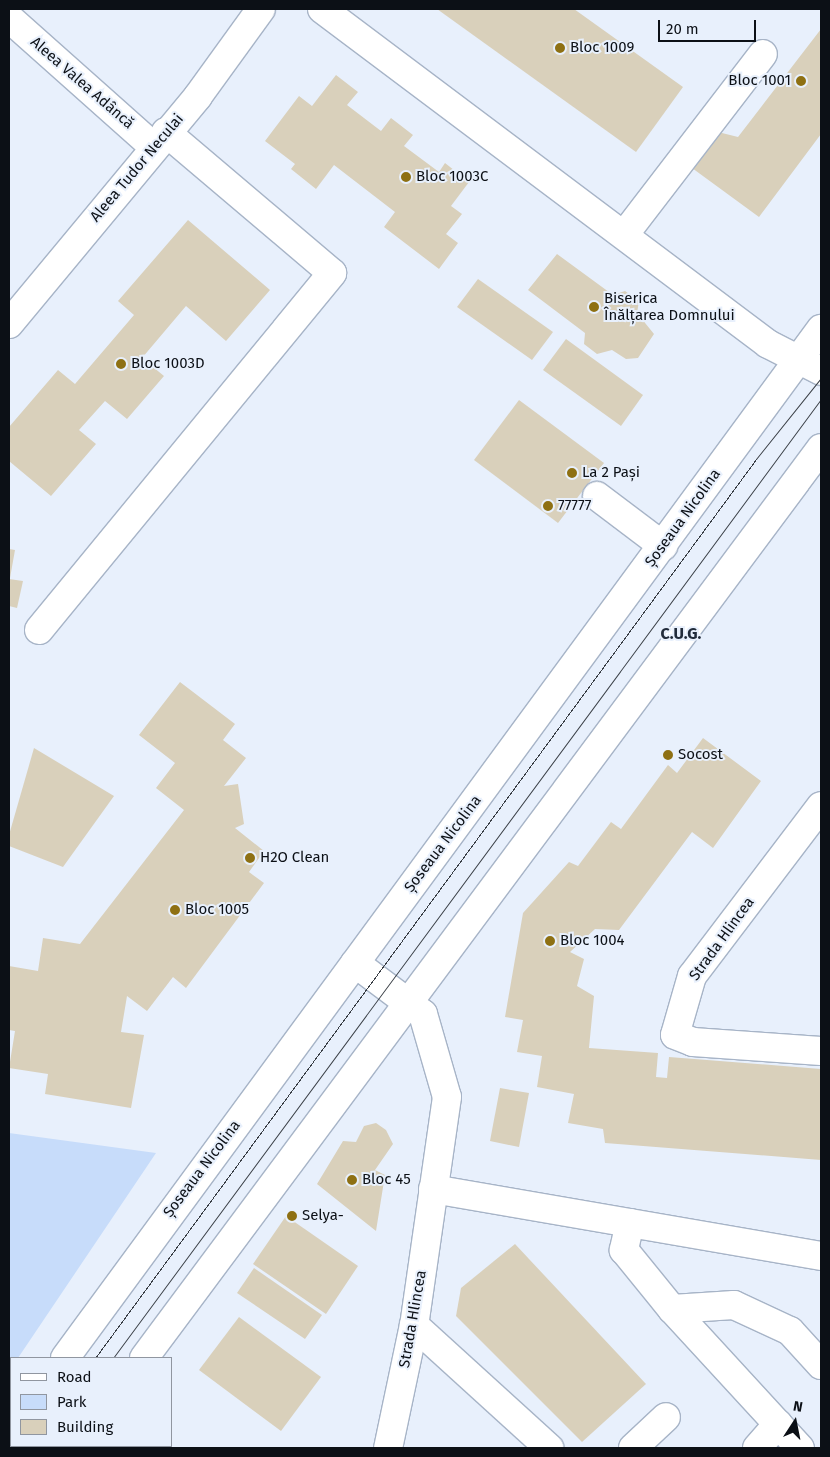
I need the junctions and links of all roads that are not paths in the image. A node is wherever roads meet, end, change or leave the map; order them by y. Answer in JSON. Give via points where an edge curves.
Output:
{"nodes":[{"id":1,"x":261,"y":9,"type":"edge"},
{"id":2,"x":322,"y":9,"type":"edge"},
{"id":3,"x":9,"y":18,"type":"edge"},
{"id":4,"x":763,"y":54,"type":"dead end"},
{"id":5,"x":160,"y":140,"type":"junction"},
{"id":6,"x":624,"y":235,"type":"junction"},
{"id":7,"x":9,"y":324,"type":"edge"},
{"id":8,"x":821,"y":329,"type":"edge"},
{"id":9,"x":810,"y":365,"type":"edge"},
{"id":10,"x":821,"y":448,"type":"edge"},
{"id":11,"x":597,"y":496,"type":"dead end"},
{"id":12,"x":663,"y":546,"type":"junction"},
{"id":13,"x":39,"y":630,"type":"dead end"},
{"id":14,"x":821,"y":806,"type":"edge"},
{"id":15,"x":355,"y":963,"type":"junction"},
{"id":16,"x":408,"y":1003,"type":"junction"},
{"id":17,"x":821,"y":1051,"type":"edge"},
{"id":18,"x":433,"y":1189,"type":"junction"},
{"id":19,"x":630,"y":1224,"type":"junction"},
{"id":20,"x":821,"y":1256,"type":"edge"},
{"id":21,"x":672,"y":1309,"type":"junction"},
{"id":22,"x":414,"y":1325,"type":"junction"},
{"id":23,"x":65,"y":1357,"type":"edge"},
{"id":24,"x":145,"y":1357,"type":"edge"},
{"id":25,"x":821,"y":1365,"type":"edge"},
{"id":26,"x":666,"y":1416,"type":"dead end"},
{"id":27,"x":778,"y":1424,"type":"junction"},
{"id":28,"x":388,"y":1448,"type":"edge"},
{"id":29,"x":549,"y":1448,"type":"edge"},
{"id":30,"x":633,"y":1448,"type":"edge"},
{"id":31,"x":757,"y":1448,"type":"edge"},
{"id":32,"x":800,"y":1448,"type":"edge"}],
"edges":[{"from":1,"to":5,"type":"street","name":"Aleea Tudor Neculai","via":[[198,96]]},
{"from":2,"to":6,"type":"street"},
{"from":3,"to":5,"type":"street","name":"Aleea Valea Adâncă"},
{"from":4,"to":6,"type":"street"},
{"from":5,"to":7,"type":"street","name":"Aleea Tudor Neculai"},
{"from":5,"to":13,"type":"street","name":"Aleea Valea Adâncă","via":[[332,273]]},
{"from":6,"to":9,"type":"street","via":[[768,344]]},
{"from":8,"to":9,"type":"street","name":"Șoseaua Nicolina"},
{"from":9,"to":12,"type":"street","name":"Șoseaua Nicolina"},
{"from":10,"to":16,"type":"street"},
{"from":11,"to":12,"type":"street"},
{"from":12,"to":15,"type":"street","name":"Șoseaua Nicolina"},
{"from":14,"to":17,"type":"street","name":"Strada Hlincea","via":[[692,976],[675,1035],[693,1042]]},
{"from":15,"to":16,"type":"street","name":"Strada Hlincea"},
{"from":15,"to":23,"type":"street","name":"Șoseaua Nicolina"},
{"from":16,"to":18,"type":"street","name":"Strada Hlincea","via":[[423,1014],[447,1097]]},
{"from":16,"to":24,"type":"street"},
{"from":18,"to":19,"type":"street"},
{"from":18,"to":22,"type":"street","name":"Strada Hlincea"},
{"from":19,"to":20,"type":"street"},
{"from":19,"to":21,"type":"street","via":[[624,1250]]},
{"from":21,"to":25,"type":"street","via":[[734,1305],[790,1331]]},
{"from":21,"to":27,"type":"street"},
{"from":22,"to":28,"type":"street","name":"Strada Hlincea"},
{"from":22,"to":29,"type":"street"},
{"from":26,"to":30,"type":"street"},
{"from":27,"to":31,"type":"street"},
{"from":27,"to":32,"type":"street"}]}
